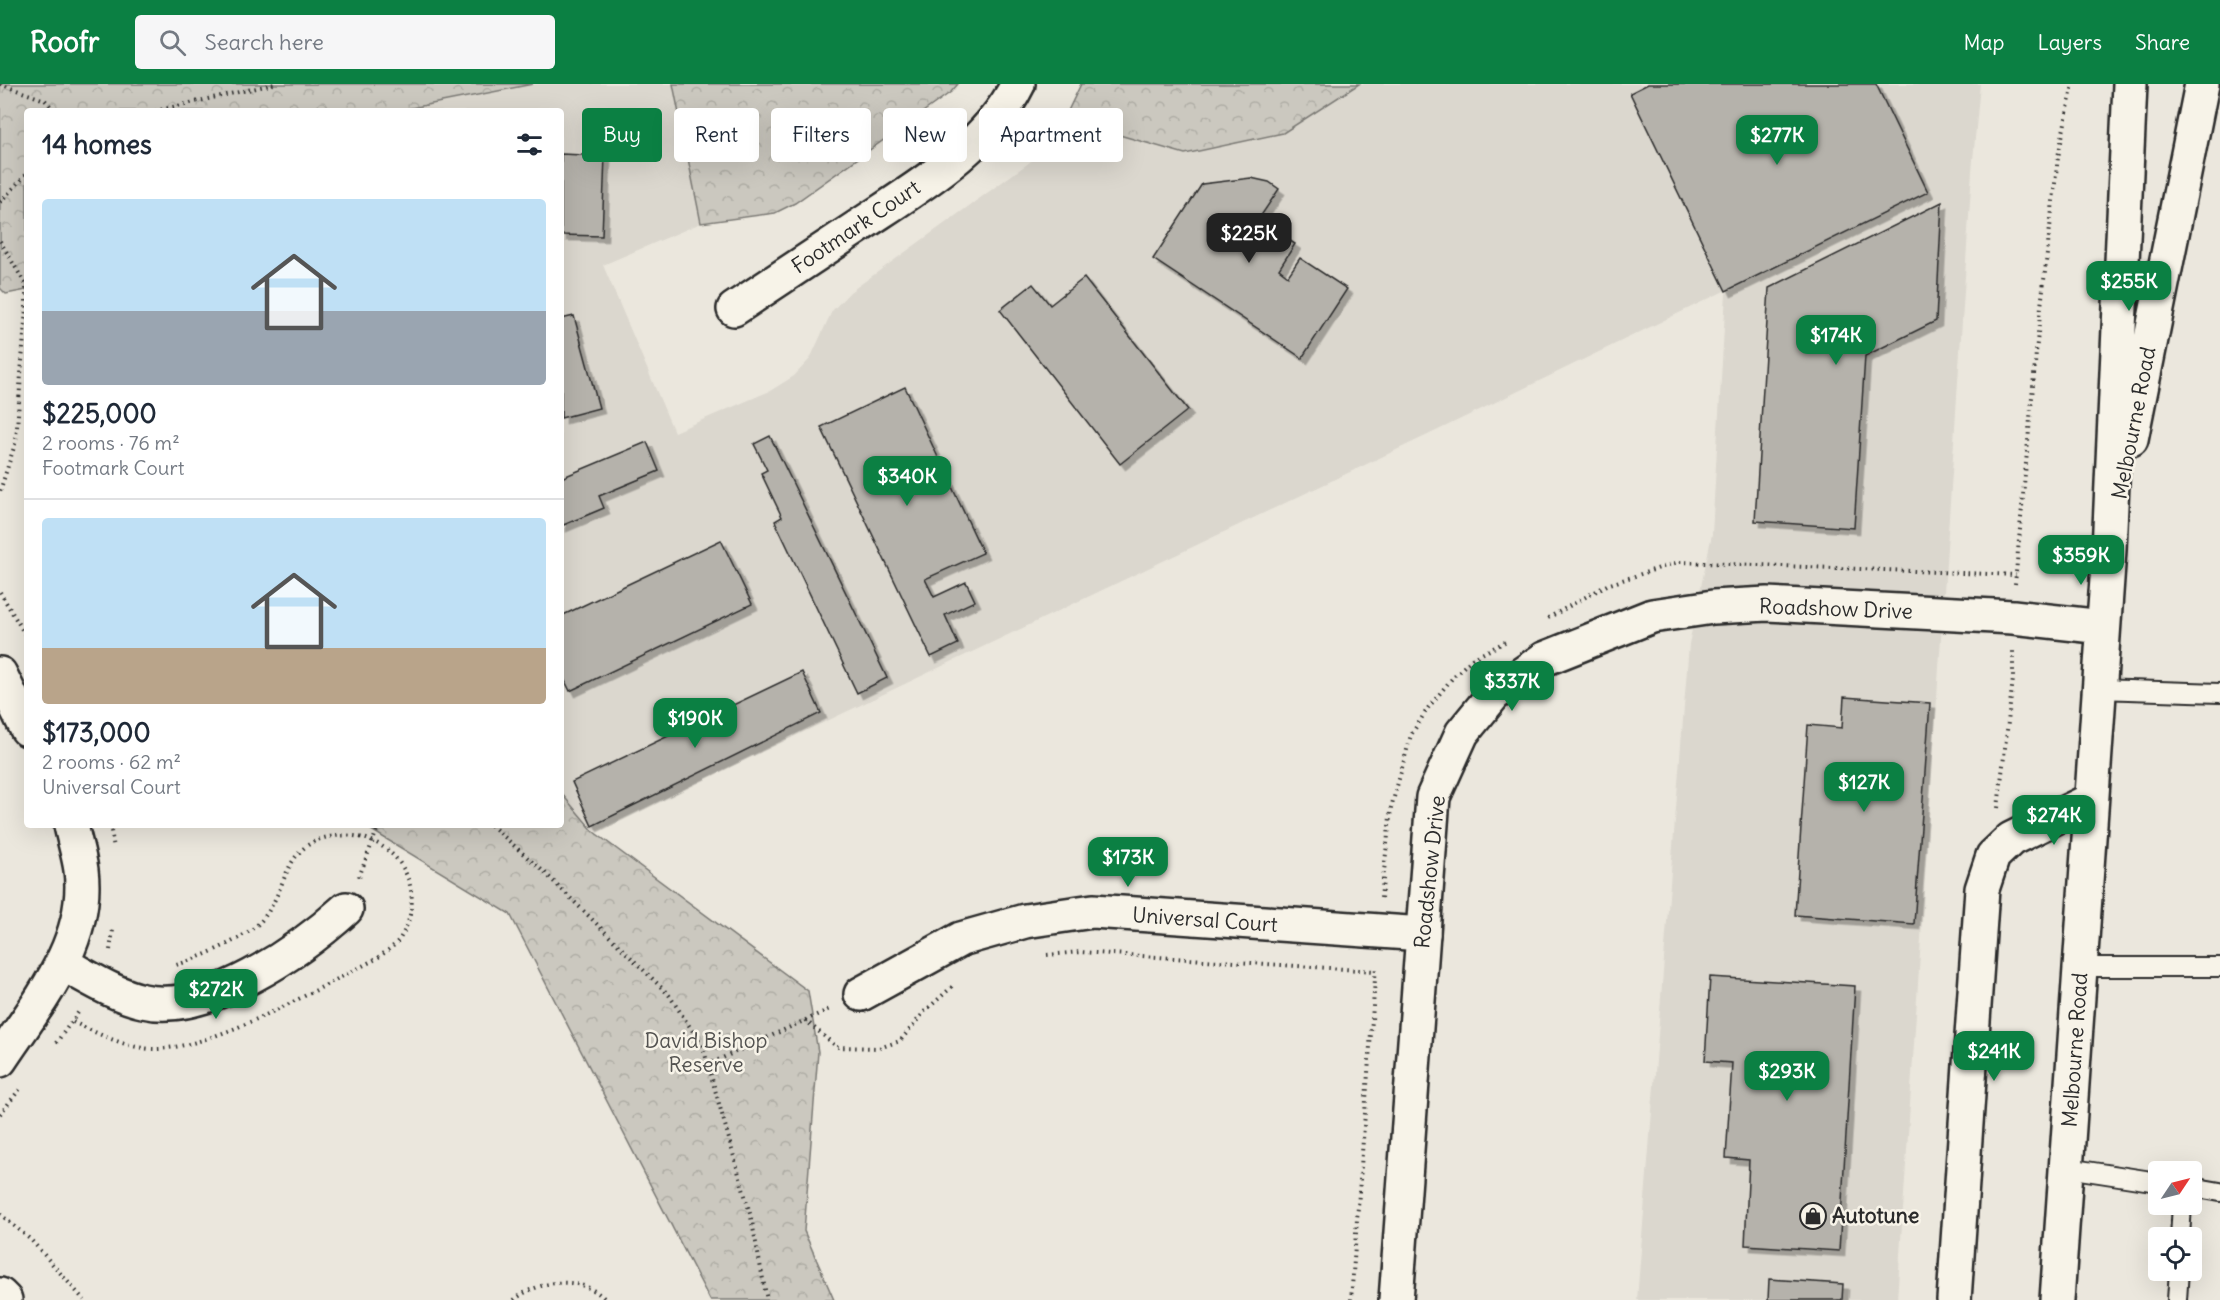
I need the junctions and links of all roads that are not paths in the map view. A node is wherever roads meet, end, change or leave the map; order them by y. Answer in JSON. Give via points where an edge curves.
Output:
{"nodes":[{"id":1,"x":1018,"y":84,"type":"edge"},
{"id":2,"x":2130,"y":84,"type":"edge"},
{"id":3,"x":2202,"y":84,"type":"edge"},
{"id":4,"x":734,"y":309,"type":"dead end"},
{"id":5,"x":2109,"y":550,"type":"junction"},
{"id":6,"x":2103,"y":627,"type":"junction"},
{"id":7,"x":0,"y":674,"type":"edge"},
{"id":8,"x":2098,"y":689,"type":"junction"},
{"id":9,"x":2220,"y":693,"type":"edge"},
{"id":10,"x":24,"y":723,"type":"edge"},
{"id":11,"x":2091,"y":800,"type":"junction"},
{"id":12,"x":72,"y":828,"type":"edge"},
{"id":13,"x":346,"y":909,"type":"road end"},
{"id":14,"x":1423,"y":934,"type":"junction"},
{"id":15,"x":63,"y":964,"type":"junction"},
{"id":16,"x":2081,"y":967,"type":"junction"},
{"id":17,"x":2220,"y":967,"type":"edge"},
{"id":18,"x":861,"y":994,"type":"road end"},
{"id":19,"x":0,"y":1060,"type":"edge"},
{"id":20,"x":2067,"y":1168,"type":"junction"},
{"id":21,"x":2148,"y":1180,"type":"edge"},
{"id":22,"x":2202,"y":1189,"type":"edge"},
{"id":23,"x":2220,"y":1192,"type":"edge"},
{"id":24,"x":2178,"y":1281,"type":"edge"},
{"id":25,"x":0,"y":1295,"type":"edge"},
{"id":26,"x":5,"y":1300,"type":"edge"},
{"id":27,"x":1396,"y":1300,"type":"edge"},
{"id":28,"x":1954,"y":1300,"type":"edge"},
{"id":29,"x":2057,"y":1300,"type":"edge"},
{"id":30,"x":2177,"y":1300,"type":"edge"}],
"edges":[{"from":1,"to":4,"type":"street","name":"Footmark Court","via":[[1009,103],[987,129],[940,170]]},
{"from":2,"to":5,"type":"street","name":"Melbourne Road"},
{"from":3,"to":5,"type":"street","name":"Melbourne Road"},
{"from":5,"to":6,"type":"street","name":"Melbourne Road"},
{"from":6,"to":8,"type":"street","name":"Melbourne Road"},
{"from":6,"to":14,"type":"street","name":"Roadshow Drive","via":[[2013,617],[1767,604],[1713,607],[1652,616],[1544,659],[1494,694],[1462,733],[1433,797]]},
{"from":7,"to":10,"type":"street"},
{"from":8,"to":9,"type":"lane"},
{"from":8,"to":11,"type":"street","name":"Melbourne Road"},
{"from":11,"to":16,"type":"street","name":"Melbourne Road"},
{"from":11,"to":28,"type":"street","via":[[2011,839],[1993,856],[1982,889]]},
{"from":12,"to":15,"type":"street","via":[[81,871],[79,914]]},
{"from":13,"to":15,"type":"street","via":[[290,955],[206,996],[173,1004],[143,1001]]},
{"from":14,"to":18,"type":"street","name":"Universal Court","via":[[1093,911],[1025,921],[961,939]]},
{"from":14,"to":27,"type":"street","name":"Roadshow Drive"},
{"from":15,"to":19,"type":"street"},
{"from":16,"to":17,"type":"lane"},
{"from":16,"to":20,"type":"street","name":"Melbourne Road"},
{"from":20,"to":21,"type":"lane"},
{"from":20,"to":29,"type":"street","name":"Melbourne Road"},
{"from":22,"to":23,"type":"lane"},
{"from":24,"to":30,"type":"lane"},
{"from":25,"to":26,"type":"street"}]}
